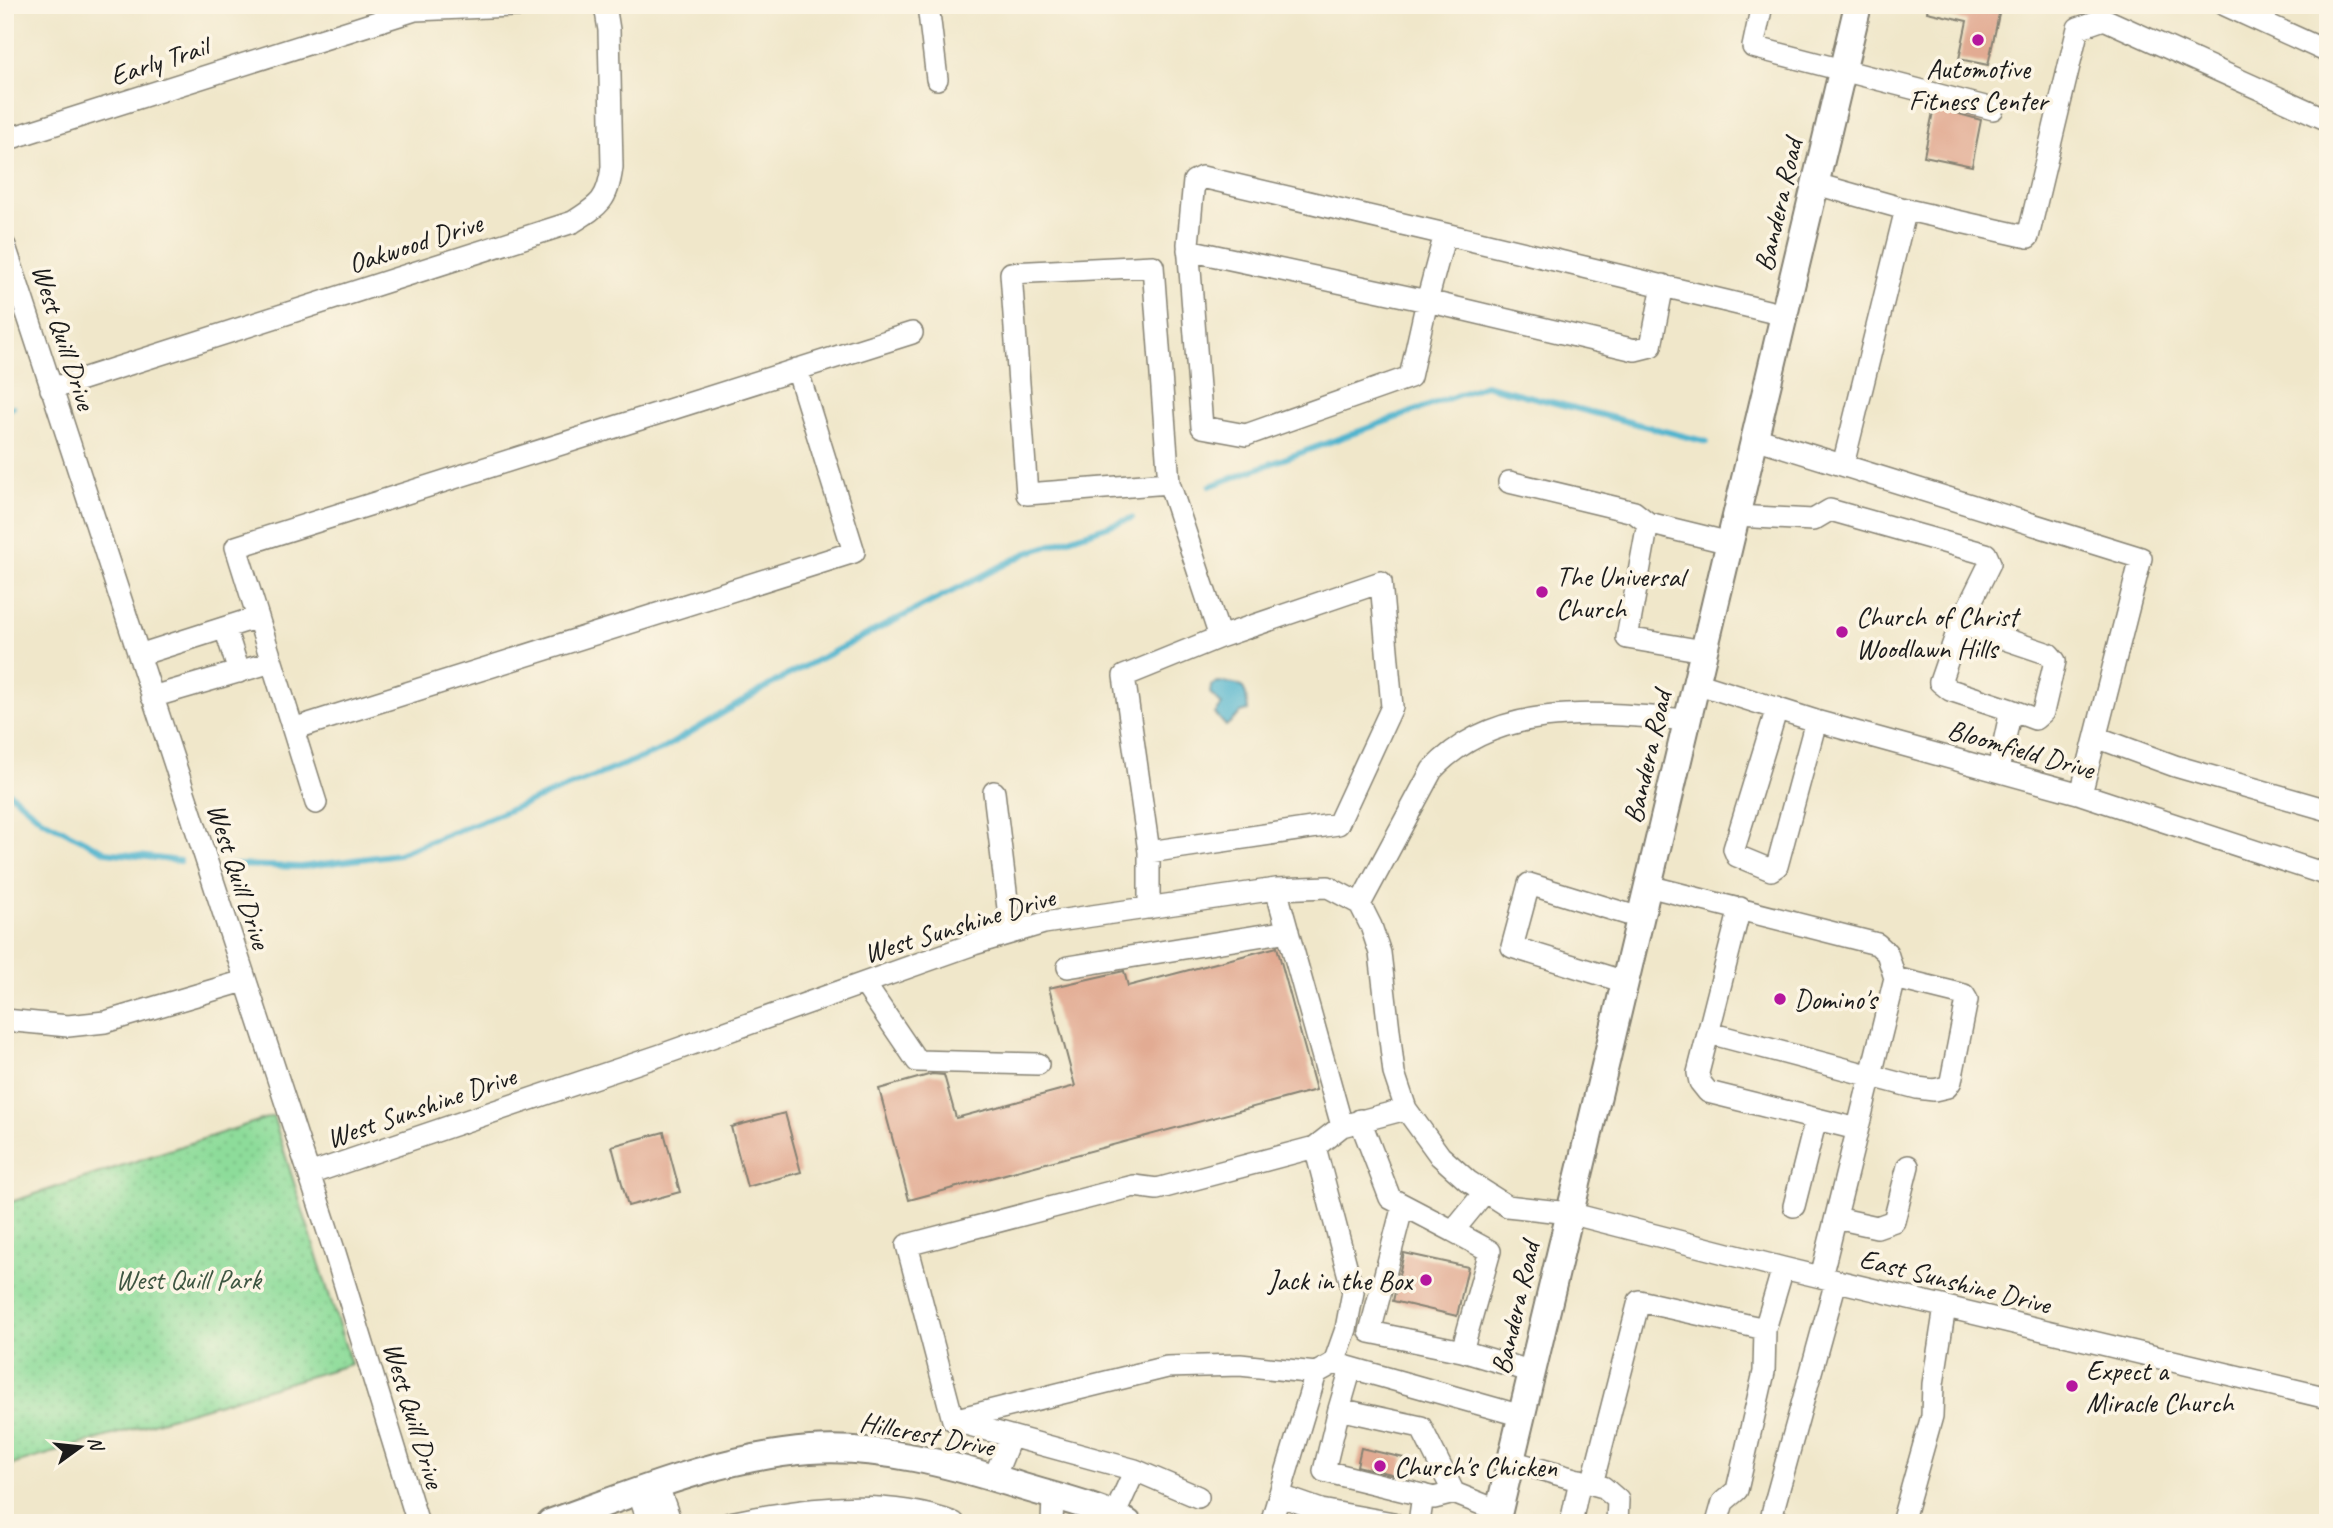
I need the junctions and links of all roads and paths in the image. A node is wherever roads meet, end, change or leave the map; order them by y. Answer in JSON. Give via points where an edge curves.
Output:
{"nodes":[{"id":1,"x":537,"y":5,"type":"edge"},
{"id":2,"x":605,"y":5,"type":"edge"},
{"id":3,"x":928,"y":5,"type":"edge"},
{"id":4,"x":1762,"y":5,"type":"edge"},
{"id":5,"x":1858,"y":5,"type":"edge"},
{"id":6,"x":2225,"y":5,"type":"edge"},
{"id":7,"x":2328,"y":52,"type":"edge"},
{"id":8,"x":1843,"y":71,"type":"junction"},
{"id":9,"x":937,"y":79,"type":"dead end"},
{"id":10,"x":1993,"y":109,"type":"dead end"},
{"id":11,"x":2328,"y":120,"type":"edge"},
{"id":12,"x":5,"y":141,"type":"edge"},
{"id":13,"x":1816,"y":184,"type":"junction"},
{"id":14,"x":1906,"y":209,"type":"junction"},
{"id":15,"x":1445,"y":234,"type":"junction"},
{"id":16,"x":5,"y":246,"type":"edge"},
{"id":17,"x":1188,"y":250,"type":"junction"},
{"id":18,"x":1663,"y":285,"type":"junction"},
{"id":19,"x":1427,"y":302,"type":"junction"},
{"id":20,"x":1784,"y":315,"type":"junction"},
{"id":21,"x":912,"y":333,"type":"dead end"},
{"id":22,"x":797,"y":369,"type":"junction"},
{"id":23,"x":51,"y":389,"type":"junction"},
{"id":24,"x":1755,"y":438,"type":"junction"},
{"id":25,"x":1843,"y":465,"type":"junction"},
{"id":26,"x":1508,"y":482,"type":"dead end"},
{"id":27,"x":1170,"y":483,"type":"junction"},
{"id":28,"x":1736,"y":516,"type":"junction"},
{"id":29,"x":1648,"y":523,"type":"junction"},
{"id":30,"x":1730,"y":544,"type":"junction"},
{"id":31,"x":258,"y":617,"type":"junction"},
{"id":32,"x":1960,"y":624,"type":"junction"},
{"id":33,"x":225,"y":628,"type":"junction"},
{"id":34,"x":1220,"y":637,"type":"junction"},
{"id":35,"x":1704,"y":651,"type":"junction"},
{"id":36,"x":139,"y":655,"type":"junction"},
{"id":37,"x":272,"y":662,"type":"junction"},
{"id":38,"x":239,"y":671,"type":"junction"},
{"id":39,"x":1696,"y":683,"type":"junction"},
{"id":40,"x":152,"y":697,"type":"junction"},
{"id":41,"x":1777,"y":708,"type":"junction"},
{"id":42,"x":2011,"y":710,"type":"junction"},
{"id":43,"x":1688,"y":720,"type":"junction"},
{"id":44,"x":1816,"y":720,"type":"junction"},
{"id":45,"x":293,"y":729,"type":"junction"},
{"id":46,"x":2096,"y":737,"type":"junction"},
{"id":47,"x":1998,"y":771,"type":"junction"},
{"id":48,"x":994,"y":792,"type":"dead end"},
{"id":49,"x":2081,"y":794,"type":"junction"},
{"id":50,"x":316,"y":803,"type":"dead end"},
{"id":51,"x":2328,"y":810,"type":"edge"},
{"id":52,"x":1149,"y":852,"type":"junction"},
{"id":53,"x":2328,"y":874,"type":"edge"},
{"id":54,"x":1648,"y":886,"type":"junction"},
{"id":55,"x":1276,"y":889,"type":"junction"},
{"id":56,"x":1360,"y":904,"type":"junction"},
{"id":57,"x":1149,"y":908,"type":"junction"},
{"id":58,"x":1740,"y":908,"type":"junction"},
{"id":59,"x":1640,"y":918,"type":"junction"},
{"id":60,"x":1288,"y":931,"type":"junction"},
{"id":61,"x":1011,"y":933,"type":"junction"},
{"id":62,"x":1068,"y":967,"type":"dead end"},
{"id":63,"x":1895,"y":978,"type":"junction"},
{"id":64,"x":244,"y":981,"type":"junction"},
{"id":65,"x":1625,"y":982,"type":"junction"},
{"id":66,"x":864,"y":983,"type":"junction"},
{"id":67,"x":5,"y":1020,"type":"edge"},
{"id":68,"x":1709,"y":1033,"type":"junction"},
{"id":69,"x":1038,"y":1064,"type":"dead end"},
{"id":70,"x":1870,"y":1075,"type":"junction"},
{"id":71,"x":1406,"y":1109,"type":"junction"},
{"id":72,"x":1816,"y":1119,"type":"junction"},
{"id":73,"x":1351,"y":1123,"type":"junction"},
{"id":74,"x":1857,"y":1129,"type":"junction"},
{"id":75,"x":1315,"y":1147,"type":"junction"},
{"id":76,"x":1908,"y":1166,"type":"dead end"},
{"id":77,"x":309,"y":1174,"type":"junction"},
{"id":78,"x":1484,"y":1193,"type":"junction"},
{"id":79,"x":1403,"y":1205,"type":"junction"},
{"id":80,"x":1794,"y":1206,"type":"dead end"},
{"id":81,"x":1569,"y":1213,"type":"junction"},
{"id":82,"x":1836,"y":1218,"type":"junction"},
{"id":83,"x":1453,"y":1231,"type":"junction"},
{"id":84,"x":1783,"y":1268,"type":"junction"},
{"id":85,"x":1828,"y":1279,"type":"junction"},
{"id":86,"x":1945,"y":1307,"type":"junction"},
{"id":87,"x":1765,"y":1329,"type":"junction"},
{"id":88,"x":1462,"y":1351,"type":"junction"},
{"id":89,"x":1334,"y":1368,"type":"junction"},
{"id":90,"x":1533,"y":1372,"type":"junction"},
{"id":91,"x":1434,"y":1392,"type":"junction"},
{"id":92,"x":2328,"y":1398,"type":"edge"},
{"id":93,"x":1339,"y":1409,"type":"junction"},
{"id":94,"x":1522,"y":1416,"type":"junction"},
{"id":95,"x":953,"y":1420,"type":"junction"},
{"id":96,"x":1421,"y":1427,"type":"junction"},
{"id":97,"x":1011,"y":1436,"type":"junction"},
{"id":98,"x":1511,"y":1461,"type":"junction"},
{"id":99,"x":1135,"y":1470,"type":"junction"},
{"id":100,"x":994,"y":1478,"type":"junction"},
{"id":101,"x":1586,"y":1482,"type":"junction"},
{"id":102,"x":648,"y":1489,"type":"junction"},
{"id":103,"x":1454,"y":1493,"type":"junction"},
{"id":104,"x":1423,"y":1495,"type":"junction"},
{"id":105,"x":1280,"y":1496,"type":"junction"},
{"id":106,"x":1198,"y":1497,"type":"dead end"},
{"id":107,"x":1052,"y":1510,"type":"edge"},
{"id":108,"x":1320,"y":1517,"type":"edge"},
{"id":109,"x":1497,"y":1517,"type":"edge"},
{"id":110,"x":1121,"y":1519,"type":"edge"},
{"id":111,"x":418,"y":1523,"type":"edge"},
{"id":112,"x":550,"y":1523,"type":"edge"},
{"id":113,"x":649,"y":1523,"type":"edge"},
{"id":114,"x":671,"y":1523,"type":"edge"},
{"id":115,"x":730,"y":1523,"type":"edge"},
{"id":116,"x":954,"y":1523,"type":"edge"},
{"id":117,"x":1271,"y":1523,"type":"edge"},
{"id":118,"x":1393,"y":1523,"type":"edge"},
{"id":119,"x":1419,"y":1523,"type":"edge"},
{"id":120,"x":1571,"y":1523,"type":"edge"},
{"id":121,"x":1617,"y":1523,"type":"edge"},
{"id":122,"x":1717,"y":1523,"type":"edge"},
{"id":123,"x":1783,"y":1523,"type":"edge"},
{"id":124,"x":1902,"y":1523,"type":"edge"}],
"edges":[{"from":1,"to":12,"type":"street","name":"Early Trail","via":[[415,10]]},
{"from":2,"to":23,"type":"street","name":"Oakwood Drive","via":[[612,167],[610,187],[601,204],[573,222]]},
{"from":3,"to":9,"type":"street"},
{"from":4,"to":8,"type":"street","via":[[1753,47]]},
{"from":5,"to":8,"type":"main road","name":"Bandera Road"},
{"from":6,"to":7,"type":"street"},
{"from":8,"to":10,"type":"street"},
{"from":8,"to":13,"type":"main road","name":"Bandera Road"},
{"from":11,"to":14,"type":"street","via":[[2104,19],[2078,28],[2028,237]]},
{"from":13,"to":14,"type":"street"},
{"from":13,"to":20,"type":"main road","name":"Bandera Road"},
{"from":14,"to":25,"type":"street"},
{"from":15,"to":17,"type":"street","via":[[1202,177],[1194,181]]},
{"from":15,"to":18,"type":"street"},
{"from":15,"to":19,"type":"street"},
{"from":16,"to":23,"type":"street","name":"West Quill Drive"},
{"from":17,"to":19,"type":"street"},
{"from":17,"to":19,"type":"street","via":[[1202,428],[1246,435],[1410,377]]},
{"from":18,"to":19,"type":"street","via":[[1651,346],[1635,350]]},
{"from":18,"to":20,"type":"street"},
{"from":20,"to":24,"type":"main road","name":"Bandera Road"},
{"from":21,"to":22,"type":"street"},
{"from":22,"to":31,"type":"street","via":[[236,547]]},
{"from":22,"to":45,"type":"street","via":[[854,552]]},
{"from":23,"to":36,"type":"street","name":"West Quill Drive"},
{"from":24,"to":25,"type":"street"},
{"from":24,"to":28,"type":"main road","name":"Bandera Road"},
{"from":25,"to":46,"type":"street","via":[[2141,558]]},
{"from":26,"to":29,"type":"street","via":[[1634,512]]},
{"from":27,"to":27,"type":"street","via":[[1153,266],[1011,272],[1027,494]]},
{"from":27,"to":34,"type":"street"},
{"from":28,"to":30,"type":"main road","name":"Bandera Road"},
{"from":28,"to":32,"type":"street","via":[[1813,520],[1830,510],[1986,554],[1990,562]]},
{"from":29,"to":30,"type":"street"},
{"from":29,"to":35,"type":"street","via":[[1627,638]]},
{"from":30,"to":35,"type":"main road","name":"Bandera Road"},
{"from":31,"to":33,"type":"street"},
{"from":31,"to":37,"type":"street"},
{"from":32,"to":42,"type":"street","via":[[1940,682],[1950,690]]},
{"from":32,"to":42,"type":"street","via":[[2049,654],[2055,661],[2042,712],[2035,719]]},
{"from":33,"to":36,"type":"street"},
{"from":33,"to":38,"type":"street"},
{"from":34,"to":52,"type":"street","via":[[1124,676]]},
{"from":34,"to":52,"type":"street","via":[[1381,582],[1392,707],[1338,824]]},
{"from":35,"to":39,"type":"main road","name":"Bandera Road"},
{"from":36,"to":40,"type":"street","name":"West Quill Drive"},
{"from":37,"to":38,"type":"street"},
{"from":37,"to":45,"type":"street"},
{"from":38,"to":40,"type":"street"},
{"from":39,"to":41,"type":"street","name":"Bloomfield Drive"},
{"from":39,"to":43,"type":"main road","name":"Bandera Road"},
{"from":40,"to":64,"type":"street","name":"West Quill Drive"},
{"from":41,"to":44,"type":"street","name":"Bloomfield Drive"},
{"from":41,"to":44,"type":"street","via":[[1734,849],[1737,856],[1771,870],[1777,866]]},
{"from":42,"to":47,"type":"street"},
{"from":43,"to":54,"type":"main road","name":"Bandera Road"},
{"from":43,"to":56,"type":"street","via":[[1558,714],[1514,723],[1469,740],[1432,770]]},
{"from":44,"to":47,"type":"street","name":"Bloomfield Drive"},
{"from":45,"to":50,"type":"street"},
{"from":46,"to":49,"type":"street"},
{"from":46,"to":51,"type":"street","via":[[2175,766]]},
{"from":47,"to":49,"type":"street","name":"Bloomfield Drive"},
{"from":48,"to":61,"type":"street"},
{"from":49,"to":53,"type":"street","name":"Bloomfield Drive"},
{"from":52,"to":57,"type":"street"},
{"from":54,"to":58,"type":"street"},
{"from":54,"to":59,"type":"main road","name":"Bandera Road"},
{"from":55,"to":56,"type":"street","name":"West Sunshine Drive","via":[[1328,887]]},
{"from":55,"to":57,"type":"street","name":"West Sunshine Drive"},
{"from":55,"to":60,"type":"street"},
{"from":56,"to":71,"type":"street","via":[[1380,953],[1394,1073]]},
{"from":57,"to":61,"type":"street","name":"West Sunshine Drive","via":[[1044,923]]},
{"from":58,"to":63,"type":"street","via":[[1877,943],[1887,953]]},
{"from":58,"to":68,"type":"street"},
{"from":59,"to":65,"type":"main road","name":"Bandera Road"},
{"from":59,"to":65,"type":"street","via":[[1529,884],[1512,947]]},
{"from":60,"to":62,"type":"street"},
{"from":60,"to":73,"type":"street"},
{"from":61,"to":66,"type":"street","name":"West Sunshine Drive"},
{"from":63,"to":70,"type":"street"},
{"from":63,"to":70,"type":"street","via":[[1964,995],[1967,1000],[1951,1081],[1934,1090]]},
{"from":64,"to":67,"type":"street","via":[[105,1022],[68,1026]]},
{"from":64,"to":77,"type":"street","name":"West Quill Drive"},
{"from":65,"to":81,"type":"main road","name":"Bandera Road"},
{"from":66,"to":69,"type":"street","via":[[917,1061]]},
{"from":66,"to":77,"type":"street","name":"West Sunshine Drive"},
{"from":68,"to":70,"type":"street"},
{"from":68,"to":72,"type":"street","via":[[1698,1073],[1708,1092]]},
{"from":70,"to":74,"type":"street"},
{"from":71,"to":73,"type":"street"},
{"from":71,"to":78,"type":"street","via":[[1440,1156]]},
{"from":72,"to":74,"type":"street"},
{"from":72,"to":80,"type":"street"},
{"from":73,"to":75,"type":"street"},
{"from":73,"to":79,"type":"street","via":[[1390,1198]]},
{"from":74,"to":82,"type":"street"},
{"from":75,"to":89,"type":"street","via":[[1353,1292]]},
{"from":75,"to":95,"type":"street","via":[[1157,1189],[1134,1186],[907,1245]]},
{"from":76,"to":82,"type":"street","via":[[1894,1221],[1877,1227]]},
{"from":77,"to":111,"type":"street","name":"West Quill Drive"},
{"from":78,"to":81,"type":"street","via":[[1507,1206]]},
{"from":78,"to":83,"type":"street"},
{"from":79,"to":83,"type":"street"},
{"from":79,"to":88,"type":"street","via":[[1370,1332]]},
{"from":81,"to":84,"type":"street","name":"East Sunshine Drive"},
{"from":81,"to":90,"type":"main road","name":"Bandera Road"},
{"from":82,"to":85,"type":"street"},
{"from":83,"to":88,"type":"street","via":[[1490,1251]]},
{"from":84,"to":85,"type":"street","name":"East Sunshine Drive"},
{"from":84,"to":87,"type":"street"},
{"from":85,"to":86,"type":"street","name":"East Sunshine Drive"},
{"from":85,"to":123,"type":"street","via":[[1773,1510],[1772,1516]]},
{"from":86,"to":92,"type":"street","name":"East Sunshine Drive"},
{"from":86,"to":124,"type":"street","via":[[1932,1416]]},
{"from":87,"to":101,"type":"street","via":[[1639,1301]]},
{"from":87,"to":122,"type":"street","via":[[1764,1371],[1737,1490],[1723,1502]]},
{"from":88,"to":90,"type":"street"},
{"from":89,"to":91,"type":"street"},
{"from":89,"to":93,"type":"street"},
{"from":89,"to":95,"type":"street","via":[[1167,1367]]},
{"from":89,"to":105,"type":"street"},
{"from":90,"to":94,"type":"main road","name":"Bandera Road"},
{"from":91,"to":94,"type":"street"},
{"from":91,"to":96,"type":"street"},
{"from":93,"to":96,"type":"street"},
{"from":93,"to":104,"type":"street","via":[[1324,1471]]},
{"from":94,"to":98,"type":"main road","name":"Bandera Road"},
{"from":95,"to":97,"type":"street"},
{"from":96,"to":103,"type":"street"},
{"from":97,"to":99,"type":"street"},
{"from":97,"to":100,"type":"street"},
{"from":98,"to":101,"type":"street"},
{"from":98,"to":109,"type":"main road","name":"Bandera Road"},
{"from":99,"to":106,"type":"street"},
{"from":99,"to":110,"type":"street"},
{"from":100,"to":102,"type":"main road","name":"Hillcrest Drive","via":[[866,1451],[811,1450],[738,1461]]},
{"from":100,"to":107,"type":"main road","name":"Hillcrest Drive"},
{"from":101,"to":120,"type":"street"},
{"from":101,"to":121,"type":"street","via":[[1604,1487],[1618,1500]]},
{"from":102,"to":112,"type":"main road","name":"Hillcrest Drive"},
{"from":102,"to":113,"type":"street"},
{"from":102,"to":114,"type":"street"},
{"from":103,"to":104,"type":"street","via":[[1434,1498]]},
{"from":103,"to":109,"type":"street"},
{"from":104,"to":119,"type":"street"},
{"from":105,"to":108,"type":"street"},
{"from":105,"to":117,"type":"street"},
{"from":107,"to":110,"type":"main road","name":"Hillcrest Drive"},
{"from":108,"to":118,"type":"street"},
{"from":115,"to":116,"type":"street","via":[[781,1512],[860,1506],[927,1513]]}]}
